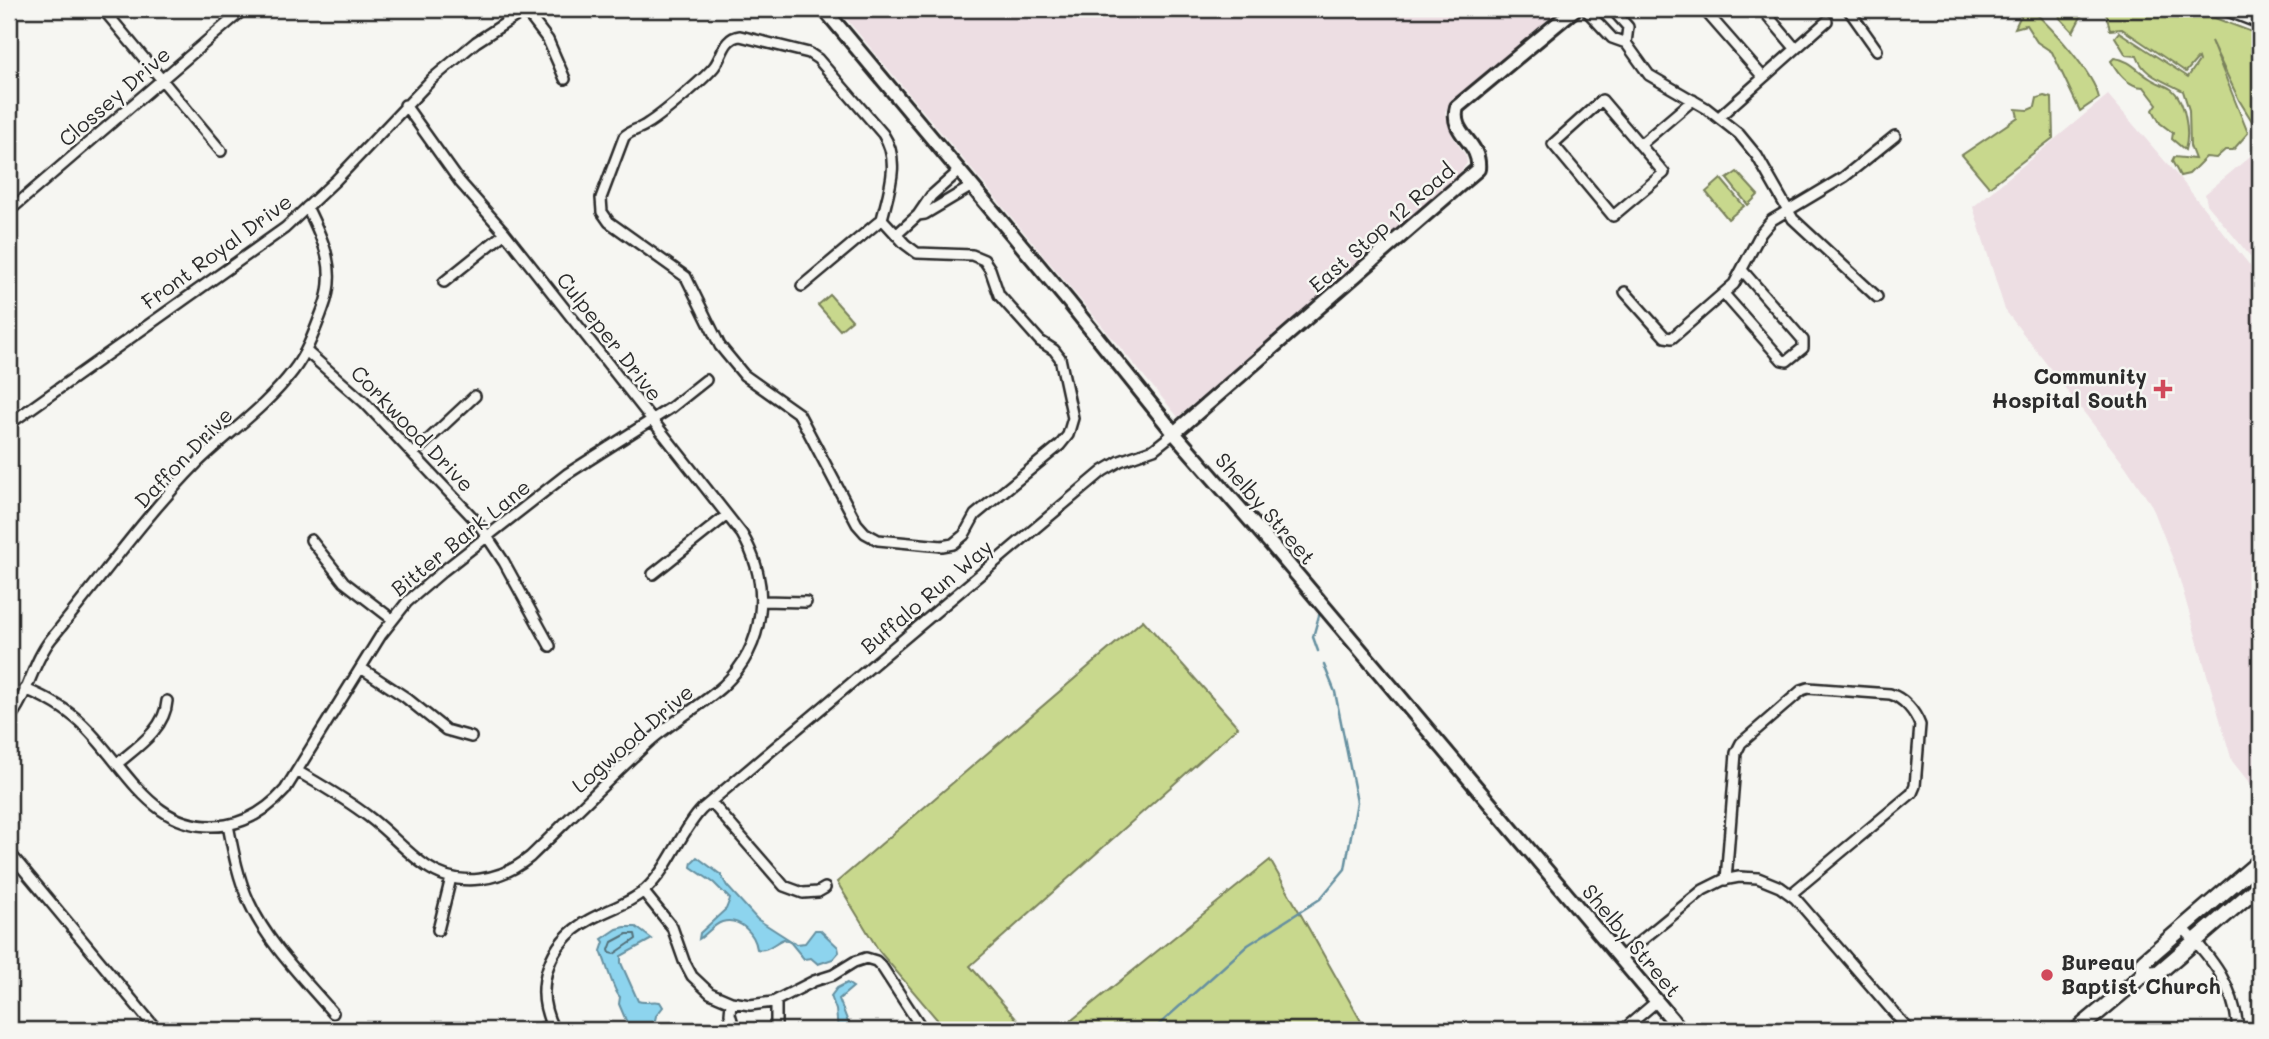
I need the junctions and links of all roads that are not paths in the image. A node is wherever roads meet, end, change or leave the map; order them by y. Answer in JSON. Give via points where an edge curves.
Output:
{"nodes":[{"id":1,"x":103,"y":9,"type":"edge"},
{"id":2,"x":244,"y":9,"type":"edge"},
{"id":3,"x":526,"y":9,"type":"edge"},
{"id":4,"x":824,"y":9,"type":"edge"},
{"id":5,"x":1575,"y":9,"type":"edge"},
{"id":6,"x":1585,"y":9,"type":"edge"},
{"id":7,"x":1612,"y":9,"type":"edge"},
{"id":8,"x":1712,"y":9,"type":"edge"},
{"id":9,"x":1762,"y":9,"type":"edge"},
{"id":10,"x":1848,"y":9,"type":"edge"},
{"id":11,"x":2229,"y":9,"type":"edge"},
{"id":12,"x":1827,"y":21,"type":"dead end"},
{"id":13,"x":2260,"y":21,"type":"edge"},
{"id":14,"x":1626,"y":43,"type":"junction"},
{"id":15,"x":1795,"y":48,"type":"junction"},
{"id":16,"x":1877,"y":50,"type":"dead end"},
{"id":17,"x":1763,"y":77,"type":"junction"},
{"id":18,"x":565,"y":79,"type":"dead end"},
{"id":19,"x":162,"y":80,"type":"junction"},
{"id":20,"x":1693,"y":100,"type":"junction"},
{"id":21,"x":405,"y":105,"type":"junction"},
{"id":22,"x":1719,"y":117,"type":"junction"},
{"id":23,"x":1895,"y":136,"type":"dead end"},
{"id":24,"x":1640,"y":145,"type":"junction"},
{"id":25,"x":221,"y":150,"type":"dead end"},
{"id":26,"x":959,"y":171,"type":"junction"},
{"id":27,"x":972,"y":186,"type":"junction"},
{"id":28,"x":307,"y":207,"type":"junction"},
{"id":29,"x":9,"y":211,"type":"edge"},
{"id":30,"x":1788,"y":211,"type":"junction"},
{"id":31,"x":918,"y":215,"type":"junction"},
{"id":32,"x":882,"y":219,"type":"junction"},
{"id":33,"x":505,"y":233,"type":"junction"},
{"id":34,"x":896,"y":235,"type":"junction"},
{"id":35,"x":1742,"y":270,"type":"junction"},
{"id":36,"x":444,"y":282,"type":"dead end"},
{"id":37,"x":802,"y":286,"type":"dead end"},
{"id":38,"x":1625,"y":292,"type":"dead end"},
{"id":39,"x":1724,"y":294,"type":"junction"},
{"id":40,"x":1877,"y":297,"type":"dead end"},
{"id":41,"x":306,"y":351,"type":"junction"},
{"id":42,"x":706,"y":380,"type":"dead end"},
{"id":43,"x":475,"y":396,"type":"dead end"},
{"id":44,"x":652,"y":420,"type":"junction"},
{"id":45,"x":9,"y":424,"type":"edge"},
{"id":46,"x":1174,"y":433,"type":"junction"},
{"id":47,"x":413,"y":454,"type":"junction"},
{"id":48,"x":727,"y":515,"type":"junction"},
{"id":49,"x":487,"y":536,"type":"junction"},
{"id":50,"x":311,"y":540,"type":"dead end"},
{"id":51,"x":653,"y":574,"type":"dead end"},
{"id":52,"x":762,"y":601,"type":"junction"},
{"id":53,"x":806,"y":602,"type":"dead end"},
{"id":54,"x":393,"y":619,"type":"junction"},
{"id":55,"x":550,"y":646,"type":"dead end"},
{"id":56,"x":360,"y":668,"type":"junction"},
{"id":57,"x":25,"y":689,"type":"junction"},
{"id":58,"x":167,"y":701,"type":"dead end"},
{"id":59,"x":9,"y":719,"type":"edge"},
{"id":60,"x":471,"y":737,"type":"dead end"},
{"id":61,"x":117,"y":764,"type":"junction"},
{"id":62,"x":297,"y":771,"type":"junction"},
{"id":63,"x":711,"y":802,"type":"junction"},
{"id":64,"x":228,"y":825,"type":"junction"},
{"id":65,"x":9,"y":852,"type":"edge"},
{"id":66,"x":2260,"y":862,"type":"edge"},
{"id":67,"x":452,"y":878,"type":"junction"},
{"id":68,"x":1726,"y":880,"type":"junction"},
{"id":69,"x":2260,"y":885,"type":"edge"},
{"id":70,"x":825,"y":888,"type":"dead end"},
{"id":71,"x":643,"y":891,"type":"junction"},
{"id":72,"x":1791,"y":894,"type":"junction"},
{"id":73,"x":2183,"y":928,"type":"junction"},
{"id":74,"x":438,"y":930,"type":"dead end"},
{"id":75,"x":2195,"y":941,"type":"junction"},
{"id":76,"x":1620,"y":958,"type":"junction"},
{"id":77,"x":2144,"y":974,"type":"junction"},
{"id":78,"x":776,"y":1001,"type":"junction"},
{"id":79,"x":1657,"y":1001,"type":"junction"},
{"id":80,"x":731,"y":1002,"type":"junction"},
{"id":81,"x":333,"y":1013,"type":"dead end"},
{"id":82,"x":552,"y":1027,"type":"edge"},
{"id":83,"x":157,"y":1030,"type":"edge"},
{"id":84,"x":538,"y":1030,"type":"edge"},
{"id":85,"x":735,"y":1030,"type":"edge"},
{"id":86,"x":776,"y":1030,"type":"edge"},
{"id":87,"x":923,"y":1030,"type":"edge"},
{"id":88,"x":1623,"y":1030,"type":"edge"},
{"id":89,"x":1681,"y":1030,"type":"edge"},
{"id":90,"x":1909,"y":1030,"type":"edge"},
{"id":91,"x":2077,"y":1030,"type":"edge"},
{"id":92,"x":2238,"y":1030,"type":"edge"}],
"edges":[{"from":1,"to":19,"type":"street"},
{"from":2,"to":19,"type":"street","name":"Clossey Drive"},
{"from":3,"to":18,"type":"street","via":[[548,40]]},
{"from":3,"to":21,"type":"street","name":"Front Royal Drive","via":[[460,55]]},
{"from":4,"to":26,"type":"street","name":"Shelby Street"},
{"from":5,"to":46,"type":"street","name":"East Stop 12 Road","via":[[1457,107],[1455,124],[1475,150],[1478,169]]},
{"from":6,"to":14,"type":"street","via":[[1612,38]]},
{"from":7,"to":14,"type":"street","via":[[1628,27]]},
{"from":8,"to":17,"type":"street","via":[[1707,13]]},
{"from":9,"to":15,"type":"street"},
{"from":10,"to":16,"type":"street"},
{"from":11,"to":13,"type":"main road"},
{"from":12,"to":15,"type":"street"},
{"from":14,"to":20,"type":"street","via":[[1649,75]]},
{"from":15,"to":17,"type":"street"},
{"from":17,"to":22,"type":"street"},
{"from":19,"to":25,"type":"street"},
{"from":19,"to":29,"type":"street","name":"Clossey Drive"},
{"from":20,"to":22,"type":"street"},
{"from":20,"to":24,"type":"street"},
{"from":21,"to":28,"type":"street","name":"Front Royal Drive"},
{"from":21,"to":33,"type":"street","name":"Culpeper Drive","via":[[460,182]]},
{"from":22,"to":30,"type":"street","via":[[1757,156]]},
{"from":23,"to":30,"type":"street","via":[[1844,177]]},
{"from":24,"to":24,"type":"street","via":[[1602,100],[1553,144],[1613,216],[1664,173]]},
{"from":26,"to":27,"type":"street","name":"Shelby Street"},
{"from":26,"to":31,"type":"street"},
{"from":27,"to":31,"type":"street"},
{"from":27,"to":46,"type":"street","name":"Shelby Street"},
{"from":28,"to":41,"type":"street","name":"Daffon Drive","via":[[326,244],[330,277],[325,306]]},
{"from":28,"to":45,"type":"street","name":"Front Royal Drive","via":[[257,248]]},
{"from":30,"to":35,"type":"street","via":[[1761,233]]},
{"from":30,"to":40,"type":"street"},
{"from":31,"to":34,"type":"street"},
{"from":32,"to":34,"type":"street"},
{"from":32,"to":34,"type":"street","via":[[893,171],[888,141],[818,59],[740,36],[725,44],[712,70],[649,124],[625,135],[601,198],[609,222],[686,277],[720,346],[744,375],[799,414],[865,533],[881,540],[946,546],[964,535],[975,515],[1060,445],[1073,418],[1059,356],[999,295],[984,260],[972,255],[917,253]]},
{"from":32,"to":37,"type":"street"},
{"from":33,"to":36,"type":"street"},
{"from":33,"to":44,"type":"street","name":"Culpeper Drive"},
{"from":35,"to":39,"type":"street"},
{"from":35,"to":39,"type":"street","via":[[1803,340],[1803,348],[1782,360]]},
{"from":38,"to":39,"type":"street","via":[[1670,339]]},
{"from":41,"to":47,"type":"street","name":"Corkwood Drive"},
{"from":41,"to":57,"type":"street","name":"Daffon Drive","via":[[272,396],[198,463],[159,507],[45,647]]},
{"from":42,"to":44,"type":"street","name":"Bitter Bark Lane"},
{"from":43,"to":47,"type":"street"},
{"from":44,"to":48,"type":"street","name":"Culpeper Drive"},
{"from":44,"to":49,"type":"street","name":"Bitter Bark Lane","via":[[567,474]]},
{"from":46,"to":63,"type":"street","name":"Buffalo Run Way","via":[[1154,449],[1102,471]]},
{"from":46,"to":76,"type":"street","name":"Shelby Street"},
{"from":47,"to":49,"type":"street","name":"Corkwood Drive"},
{"from":48,"to":51,"type":"street"},
{"from":48,"to":52,"type":"street","name":"Culpeper Drive","via":[[753,556]]},
{"from":49,"to":54,"type":"street","name":"Bitter Bark Lane","via":[[419,590]]},
{"from":49,"to":55,"type":"street","name":"Corkwood Drive"},
{"from":50,"to":54,"type":"street","via":[[344,582]]},
{"from":52,"to":53,"type":"street"},
{"from":52,"to":67,"type":"street","name":"Logwood Drive","via":[[753,641],[729,680],[654,738],[530,857],[492,877]]},
{"from":54,"to":56,"type":"street","name":"Bitter Bark Lane"},
{"from":56,"to":60,"type":"street","via":[[405,696],[446,730]]},
{"from":56,"to":62,"type":"street","name":"Bitter Bark Lane"},
{"from":57,"to":59,"type":"street","name":"Daffon Drive"},
{"from":57,"to":61,"type":"street","via":[[78,719]]},
{"from":58,"to":61,"type":"street","via":[[153,733]]},
{"from":61,"to":64,"type":"street","via":[[146,799],[167,815],[199,825]]},
{"from":62,"to":64,"type":"street","name":"Bitter Bark Lane","via":[[263,810]]},
{"from":62,"to":67,"type":"street","via":[[357,807],[429,868]]},
{"from":63,"to":70,"type":"street","via":[[784,886],[803,893]]},
{"from":63,"to":71,"type":"street","name":"Buffalo Run Way","via":[[692,820],[657,877]]},
{"from":64,"to":81,"type":"street","via":[[255,915]]},
{"from":65,"to":83,"type":"street"},
{"from":66,"to":73,"type":"main road"},
{"from":67,"to":74,"type":"street"},
{"from":68,"to":72,"type":"street","via":[[1758,878]]},
{"from":68,"to":72,"type":"street","via":[[1737,749],[1802,690],[1812,687],[1894,695],[1919,723],[1912,793]]},
{"from":68,"to":76,"type":"street","via":[[1704,888]]},
{"from":69,"to":75,"type":"main road"},
{"from":71,"to":80,"type":"street","via":[[671,925],[692,976],[710,993]]},
{"from":71,"to":82,"type":"street","via":[[586,921],[558,945],[545,975],[543,996]]},
{"from":72,"to":90,"type":"street"},
{"from":73,"to":75,"type":"street"},
{"from":73,"to":77,"type":"main road","via":[[2144,961]]},
{"from":75,"to":77,"type":"main road","via":[[2158,973]]},
{"from":75,"to":92,"type":"street","via":[[2229,987]]},
{"from":76,"to":79,"type":"street","name":"Shelby Street"},
{"from":77,"to":91,"type":"main road"},
{"from":78,"to":80,"type":"street"},
{"from":78,"to":86,"type":"street"},
{"from":78,"to":87,"type":"street","via":[[861,959],[874,961]]},
{"from":79,"to":88,"type":"street"},
{"from":79,"to":89,"type":"street","name":"Shelby Street"},
{"from":80,"to":85,"type":"street"},
{"from":82,"to":84,"type":"street"}]}
